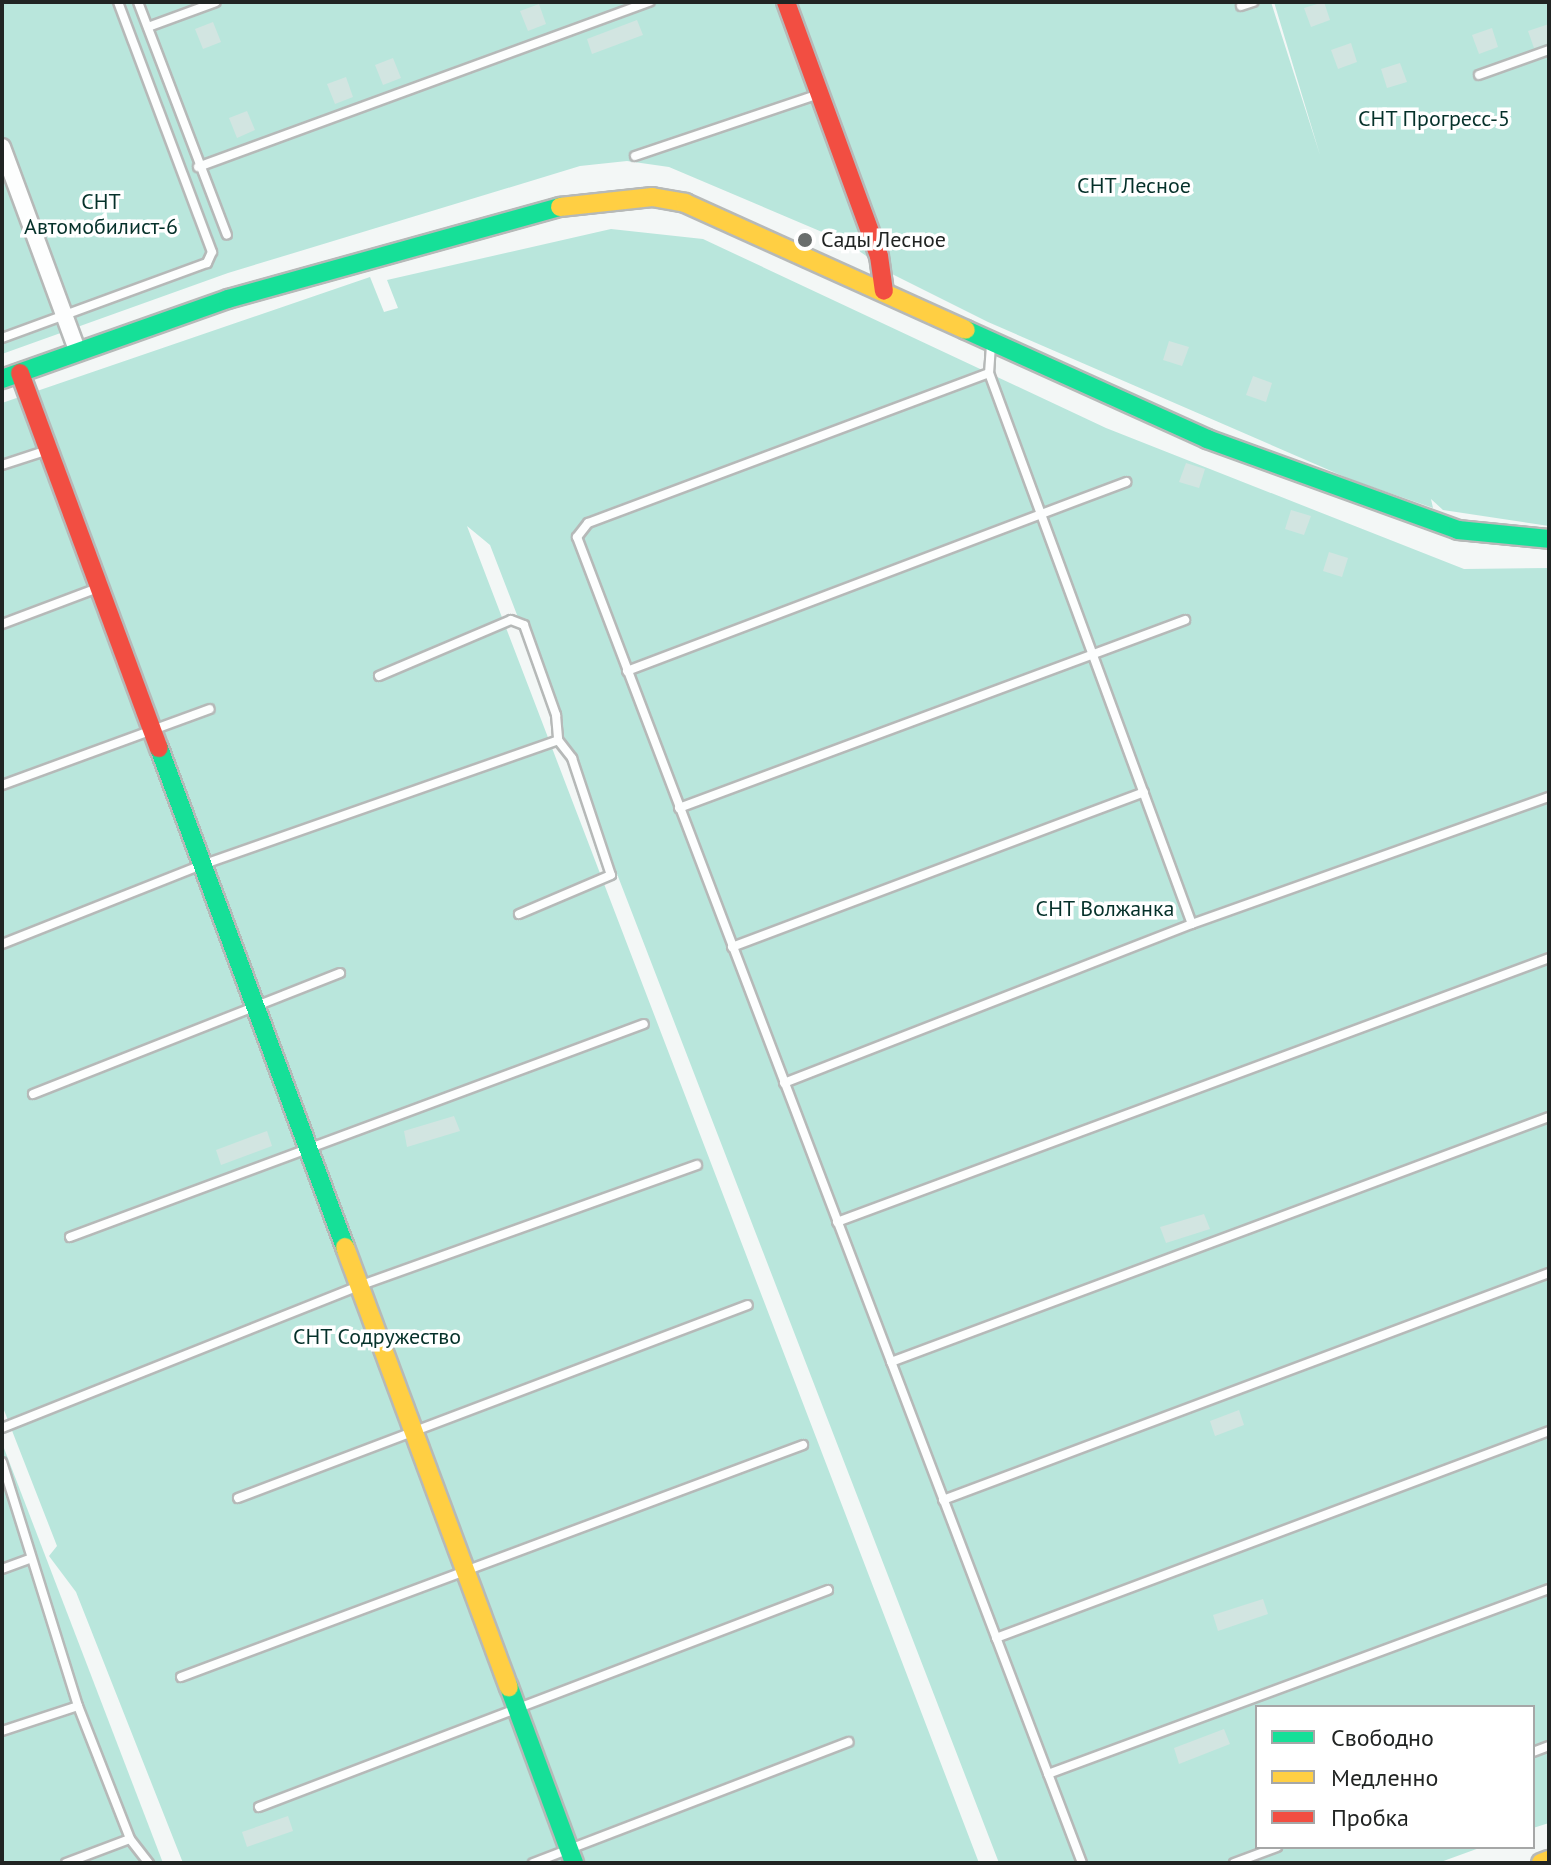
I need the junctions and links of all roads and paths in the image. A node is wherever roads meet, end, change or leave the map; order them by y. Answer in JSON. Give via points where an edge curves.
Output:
{"nodes":[{"id":1,"x":118,"y":2,"type":"edge"},
{"id":2,"x":138,"y":2,"type":"edge"},
{"id":3,"x":216,"y":2,"type":"edge"},
{"id":4,"x":650,"y":2,"type":"edge"},
{"id":5,"x":786,"y":2,"type":"edge"},
{"id":6,"x":1253,"y":2,"type":"edge"},
{"id":7,"x":1241,"y":6,"type":"dead end"},
{"id":8,"x":148,"y":27,"type":"junction"},
{"id":9,"x":1549,"y":50,"type":"edge"},
{"id":10,"x":1479,"y":75,"type":"dead end"},
{"id":11,"x":820,"y":93,"type":"junction"},
{"id":12,"x":2,"y":147,"type":"edge"},
{"id":13,"x":635,"y":156,"type":"dead end"},
{"id":14,"x":198,"y":167,"type":"junction"},
{"id":15,"x":7,"y":176,"type":"edge"},
{"id":16,"x":227,"y":235,"type":"dead end"},
{"id":17,"x":884,"y":291,"type":"junction"},
{"id":18,"x":65,"y":315,"type":"junction"},
{"id":19,"x":2,"y":338,"type":"edge"},
{"id":20,"x":992,"y":342,"type":"junction"},
{"id":21,"x":78,"y":352,"type":"junction"},
{"id":22,"x":989,"y":373,"type":"junction"},
{"id":23,"x":11,"y":376,"type":"edge"},
{"id":24,"x":48,"y":449,"type":"junction"},
{"id":25,"x":2,"y":465,"type":"edge"},
{"id":26,"x":1126,"y":482,"type":"dead end"},
{"id":27,"x":1041,"y":514,"type":"junction"},
{"id":28,"x":1549,"y":539,"type":"edge"},
{"id":29,"x":100,"y":587,"type":"junction"},
{"id":30,"x":1185,"y":620,"type":"dead end"},
{"id":31,"x":2,"y":624,"type":"edge"},
{"id":32,"x":1093,"y":653,"type":"junction"},
{"id":33,"x":627,"y":671,"type":"junction"},
{"id":34,"x":379,"y":676,"type":"dead end"},
{"id":35,"x":210,"y":709,"type":"dead end"},
{"id":36,"x":151,"y":729,"type":"junction"},
{"id":37,"x":558,"y":740,"type":"junction"},
{"id":38,"x":2,"y":785,"type":"edge"},
{"id":39,"x":1144,"y":792,"type":"junction"},
{"id":40,"x":1549,"y":797,"type":"edge"},
{"id":41,"x":679,"y":808,"type":"junction"},
{"id":42,"x":202,"y":865,"type":"junction"},
{"id":43,"x":519,"y":914,"type":"dead end"},
{"id":44,"x":1192,"y":924,"type":"junction"},
{"id":45,"x":2,"y":944,"type":"edge"},
{"id":46,"x":732,"y":947,"type":"junction"},
{"id":47,"x":1549,"y":958,"type":"edge"},
{"id":48,"x":340,"y":973,"type":"dead end"},
{"id":49,"x":252,"y":1006,"type":"junction"},
{"id":50,"x":644,"y":1024,"type":"dead end"},
{"id":51,"x":784,"y":1083,"type":"junction"},
{"id":52,"x":33,"y":1094,"type":"dead end"},
{"id":53,"x":1549,"y":1117,"type":"edge"},
{"id":54,"x":307,"y":1149,"type":"junction"},
{"id":55,"x":697,"y":1165,"type":"dead end"},
{"id":56,"x":837,"y":1222,"type":"junction"},
{"id":57,"x":70,"y":1237,"type":"dead end"},
{"id":58,"x":1549,"y":1273,"type":"edge"},
{"id":59,"x":359,"y":1286,"type":"junction"},
{"id":60,"x":748,"y":1305,"type":"dead end"},
{"id":61,"x":891,"y":1362,"type":"junction"},
{"id":62,"x":2,"y":1428,"type":"edge"},
{"id":63,"x":1549,"y":1431,"type":"edge"},
{"id":64,"x":413,"y":1432,"type":"junction"},
{"id":65,"x":803,"y":1445,"type":"dead end"},
{"id":66,"x":2,"y":1462,"type":"edge"},
{"id":67,"x":238,"y":1498,"type":"dead end"},
{"id":68,"x":943,"y":1500,"type":"junction"},
{"id":69,"x":29,"y":1559,"type":"junction"},
{"id":70,"x":2,"y":1569,"type":"edge"},
{"id":71,"x":466,"y":1572,"type":"junction"},
{"id":72,"x":1549,"y":1589,"type":"edge"},
{"id":73,"x":828,"y":1590,"type":"dead end"},
{"id":74,"x":996,"y":1638,"type":"junction"},
{"id":75,"x":181,"y":1677,"type":"dead end"},
{"id":76,"x":78,"y":1706,"type":"junction"},
{"id":77,"x":517,"y":1710,"type":"junction"},
{"id":78,"x":2,"y":1731,"type":"edge"},
{"id":79,"x":849,"y":1742,"type":"dead end"},
{"id":80,"x":1048,"y":1774,"type":"junction"},
{"id":81,"x":259,"y":1807,"type":"dead end"},
{"id":82,"x":130,"y":1839,"type":"junction"},
{"id":83,"x":1272,"y":1849,"type":"edge"},
{"id":84,"x":571,"y":1856,"type":"edge"},
{"id":85,"x":1549,"y":1860,"type":"edge"},
{"id":86,"x":66,"y":1863,"type":"edge"},
{"id":87,"x":149,"y":1863,"type":"edge"},
{"id":88,"x":533,"y":1863,"type":"edge"},
{"id":89,"x":1082,"y":1863,"type":"edge"},
{"id":90,"x":1234,"y":1863,"type":"edge"},
{"id":91,"x":1541,"y":1863,"type":"edge"}],
"edges":[{"from":1,"to":18,"type":"lane","via":[[212,252],[207,263]]},
{"from":2,"to":8,"type":"lane"},
{"from":3,"to":8,"type":"lane"},
{"from":4,"to":14,"type":"lane"},
{"from":5,"to":11,"type":"street"},
{"from":6,"to":7,"type":"lane"},
{"from":8,"to":14,"type":"lane"},
{"from":9,"to":10,"type":"lane"},
{"from":11,"to":13,"type":"lane"},
{"from":11,"to":17,"type":"street","via":[[879,256]]},
{"from":12,"to":15,"type":"street"},
{"from":14,"to":16,"type":"lane"},
{"from":15,"to":18,"type":"street"},
{"from":17,"to":20,"type":"street"},
{"from":17,"to":21,"type":"street","via":[[685,203],[615,197],[537,210],[257,290]]},
{"from":18,"to":19,"type":"lane"},
{"from":18,"to":21,"type":"street"},
{"from":20,"to":22,"type":"lane"},
{"from":20,"to":28,"type":"street","via":[[1207,439],[1387,507],[1458,530]]},
{"from":21,"to":23,"type":"street"},
{"from":22,"to":27,"type":"lane"},
{"from":22,"to":33,"type":"lane","via":[[580,528],[577,537]]},
{"from":23,"to":24,"type":"street"},
{"from":24,"to":25,"type":"lane"},
{"from":24,"to":29,"type":"street"},
{"from":26,"to":27,"type":"lane"},
{"from":27,"to":32,"type":"lane"},
{"from":27,"to":33,"type":"lane"},
{"from":29,"to":31,"type":"lane"},
{"from":29,"to":36,"type":"street"},
{"from":30,"to":32,"type":"lane"},
{"from":32,"to":39,"type":"lane"},
{"from":32,"to":41,"type":"lane"},
{"from":33,"to":41,"type":"lane"},
{"from":34,"to":37,"type":"lane","via":[[519,621],[556,715]]},
{"from":35,"to":36,"type":"lane"},
{"from":36,"to":38,"type":"lane"},
{"from":36,"to":42,"type":"street"},
{"from":37,"to":42,"type":"lane"},
{"from":37,"to":43,"type":"lane","via":[[572,758],[611,875]]},
{"from":39,"to":44,"type":"lane"},
{"from":39,"to":46,"type":"lane"},
{"from":40,"to":44,"type":"lane"},
{"from":41,"to":46,"type":"lane"},
{"from":42,"to":45,"type":"lane"},
{"from":42,"to":49,"type":"street"},
{"from":44,"to":51,"type":"lane"},
{"from":46,"to":51,"type":"lane"},
{"from":47,"to":56,"type":"lane"},
{"from":48,"to":49,"type":"lane"},
{"from":49,"to":52,"type":"lane"},
{"from":49,"to":54,"type":"street"},
{"from":50,"to":54,"type":"lane"},
{"from":51,"to":56,"type":"lane"},
{"from":53,"to":61,"type":"lane"},
{"from":54,"to":57,"type":"lane"},
{"from":54,"to":59,"type":"street"},
{"from":55,"to":59,"type":"lane"},
{"from":56,"to":61,"type":"lane"},
{"from":58,"to":68,"type":"lane"},
{"from":59,"to":62,"type":"lane"},
{"from":59,"to":64,"type":"street"},
{"from":60,"to":64,"type":"lane"},
{"from":61,"to":68,"type":"lane"},
{"from":63,"to":74,"type":"lane"},
{"from":64,"to":67,"type":"lane"},
{"from":64,"to":71,"type":"street"},
{"from":65,"to":71,"type":"lane"},
{"from":66,"to":69,"type":"lane","via":[[28,1535]]},
{"from":68,"to":74,"type":"lane"},
{"from":69,"to":70,"type":"lane"},
{"from":69,"to":76,"type":"lane"},
{"from":71,"to":75,"type":"lane"},
{"from":71,"to":77,"type":"street"},
{"from":72,"to":80,"type":"lane"},
{"from":73,"to":77,"type":"lane"},
{"from":74,"to":80,"type":"lane"},
{"from":76,"to":78,"type":"lane"},
{"from":76,"to":82,"type":"lane"},
{"from":77,"to":81,"type":"lane"},
{"from":77,"to":84,"type":"street"},
{"from":79,"to":84,"type":"lane"},
{"from":80,"to":89,"type":"lane"},
{"from":82,"to":86,"type":"lane"},
{"from":82,"to":87,"type":"lane"},
{"from":83,"to":90,"type":"lane"},
{"from":84,"to":88,"type":"lane"},
{"from":85,"to":91,"type":"street"}]}
